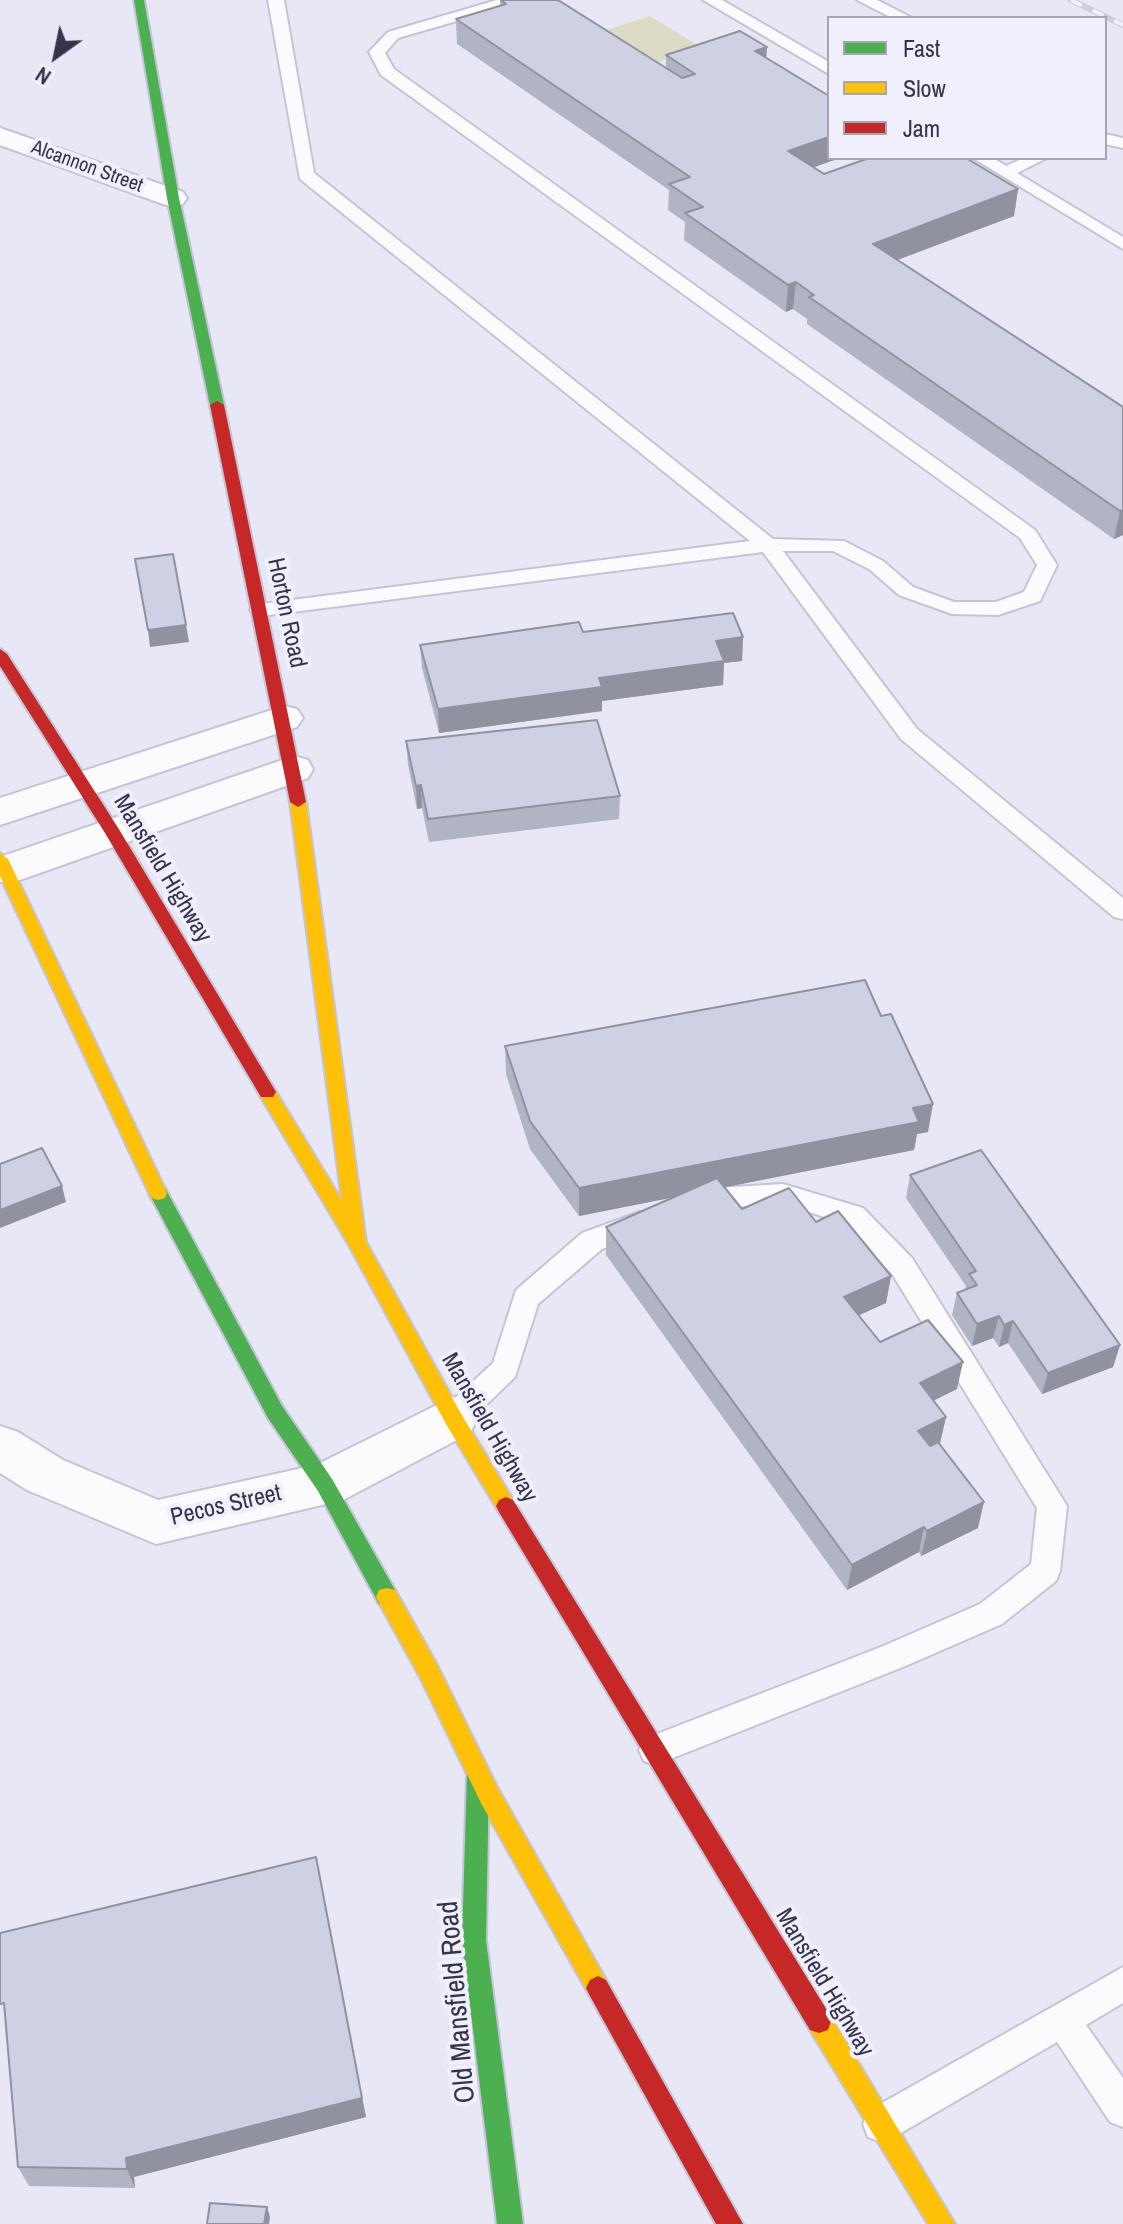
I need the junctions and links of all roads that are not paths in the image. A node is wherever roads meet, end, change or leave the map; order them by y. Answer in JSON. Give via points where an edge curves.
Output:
{"nodes":[{"id":1,"x":139,"y":0,"type":"edge"},
{"id":2,"x":276,"y":0,"type":"edge"},
{"id":3,"x":514,"y":0,"type":"edge"},
{"id":4,"x":711,"y":0,"type":"edge"},
{"id":5,"x":865,"y":0,"type":"edge"},
{"id":6,"x":900,"y":16,"type":"edge"},
{"id":7,"x":827,"y":68,"type":"edge"},
{"id":8,"x":0,"y":136,"type":"edge"},
{"id":9,"x":984,"y":160,"type":"edge"},
{"id":10,"x":1034,"y":160,"type":"edge"},
{"id":11,"x":1005,"y":172,"type":"junction"},
{"id":12,"x":173,"y":198,"type":"junction"},
{"id":13,"x":1123,"y":244,"type":"edge"},
{"id":14,"x":768,"y":545,"type":"junction"},
{"id":15,"x":261,"y":610,"type":"junction"},
{"id":16,"x":0,"y":654,"type":"edge"},
{"id":17,"x":284,"y":718,"type":"junction"},
{"id":18,"x":294,"y":769,"type":"junction"},
{"id":19,"x":81,"y":784,"type":"junction"},
{"id":20,"x":0,"y":812,"type":"edge"},
{"id":21,"x":112,"y":831,"type":"junction"},
{"id":22,"x":3,"y":864,"type":"edge"},
{"id":23,"x":1123,"y":911,"type":"edge"},
{"id":24,"x":357,"y":1242,"type":"junction"},
{"id":25,"x":453,"y":1418,"type":"junction"},
{"id":26,"x":0,"y":1447,"type":"edge"},
{"id":27,"x":325,"y":1485,"type":"junction"},
{"id":28,"x":655,"y":1750,"type":"junction"},
{"id":29,"x":478,"y":1774,"type":"junction"},
{"id":30,"x":1123,"y":1984,"type":"edge"},
{"id":31,"x":1062,"y":2019,"type":"junction"},
{"id":32,"x":1123,"y":2109,"type":"edge"},
{"id":33,"x":881,"y":2124,"type":"junction"},
{"id":34,"x":510,"y":2224,"type":"edge"},
{"id":35,"x":730,"y":2224,"type":"edge"},
{"id":36,"x":942,"y":2224,"type":"edge"}],
"edges":[{"from":1,"to":12,"type":"main road","name":"Horton Road"},
{"from":2,"to":14,"type":"lane","via":[[306,175]]},
{"from":3,"to":14,"type":"lane","via":[[393,35],[377,52],[387,72],[1028,534],[1047,565],[1033,596],[998,609],[952,608],[906,591],[876,565],[837,545]]},
{"from":4,"to":7,"type":"lane"},
{"from":5,"to":6,"type":"lane"},
{"from":8,"to":12,"type":"street","name":"Alcannon Street"},
{"from":9,"to":11,"type":"lane"},
{"from":10,"to":11,"type":"lane"},
{"from":11,"to":13,"type":"lane"},
{"from":12,"to":15,"type":"main road","name":"Horton Road"},
{"from":14,"to":15,"type":"lane"},
{"from":14,"to":23,"type":"lane","via":[[909,734]]},
{"from":15,"to":17,"type":"main road","name":"Horton Road"},
{"from":16,"to":19,"type":"main road","name":"Mansfield Highway"},
{"from":17,"to":18,"type":"main road","name":"Horton Road"},
{"from":17,"to":19,"type":"street"},
{"from":18,"to":21,"type":"street"},
{"from":18,"to":24,"type":"main road","name":"Horton Road"},
{"from":19,"to":20,"type":"street"},
{"from":19,"to":21,"type":"main road","name":"Mansfield Highway"},
{"from":21,"to":22,"type":"street"},
{"from":21,"to":24,"type":"main road","name":"Mansfield Highway"},
{"from":22,"to":27,"type":"main road","via":[[171,1221],[275,1412]]},
{"from":24,"to":25,"type":"main road","name":"Mansfield Highway"},
{"from":25,"to":27,"type":"street","name":"Pecos Street"},
{"from":25,"to":28,"type":"main road","name":"Mansfield Highway"},
{"from":25,"to":28,"type":"lane","via":[[505,1369],[526,1298],[592,1241],[716,1198],[783,1194],[853,1215],[902,1266],[1052,1506],[1045,1571],[991,1614]]},
{"from":26,"to":27,"type":"street","name":"Pecos Street","via":[[45,1475],[156,1522]]},
{"from":27,"to":29,"type":"main road","via":[[428,1670]]},
{"from":28,"to":33,"type":"main road","name":"Mansfield Highway"},
{"from":29,"to":34,"type":"main road","name":"Old Mansfield Road","via":[[474,1940]]},
{"from":29,"to":35,"type":"main road"},
{"from":30,"to":31,"type":"lane"},
{"from":31,"to":32,"type":"lane"},
{"from":31,"to":33,"type":"lane"},
{"from":33,"to":36,"type":"main road","name":"Mansfield Highway"}]}
